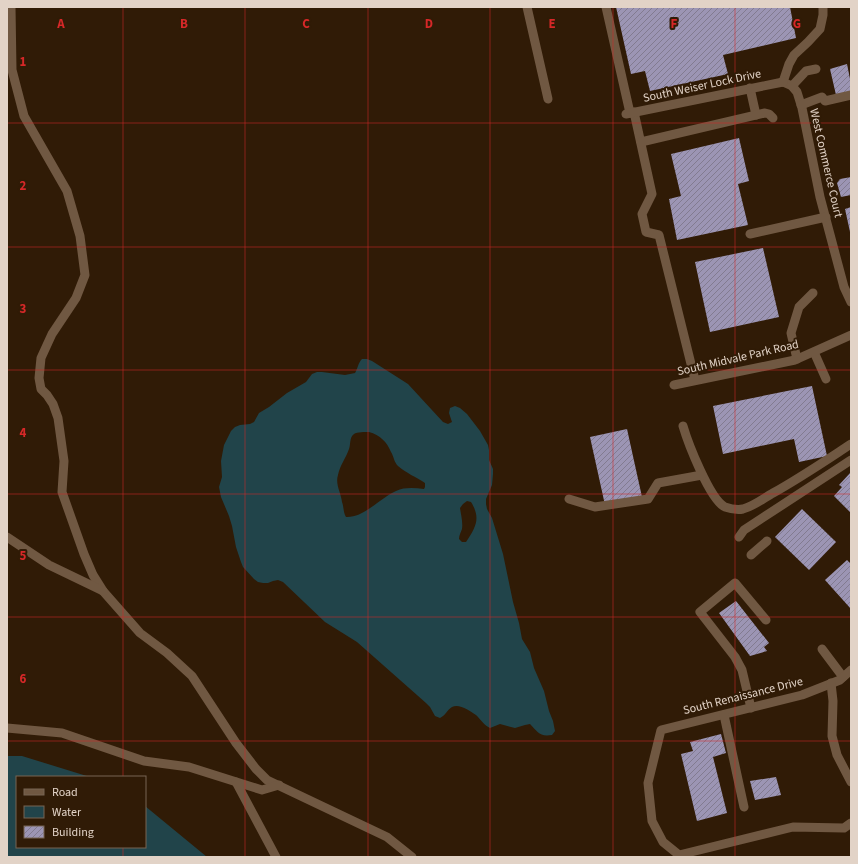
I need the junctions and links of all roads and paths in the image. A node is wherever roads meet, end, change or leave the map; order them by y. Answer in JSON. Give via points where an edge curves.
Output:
{"nodes":[{"id":1,"x":11,"y":7,"type":"edge"},
{"id":2,"x":527,"y":7,"type":"edge"},
{"id":3,"x":606,"y":7,"type":"edge"},
{"id":4,"x":823,"y":7,"type":"edge"},
{"id":5,"x":816,"y":69,"type":"dead end"},
{"id":6,"x":784,"y":82,"type":"junction"},
{"id":7,"x":792,"y":86,"type":"junction"},
{"id":8,"x":750,"y":88,"type":"junction"},
{"id":9,"x":851,"y":95,"type":"edge"},
{"id":10,"x":548,"y":100,"type":"dead end"},
{"id":11,"x":801,"y":104,"type":"junction"},
{"id":12,"x":630,"y":113,"type":"junction"},
{"id":13,"x":756,"y":115,"type":"junction"},
{"id":14,"x":773,"y":118,"type":"dead end"},
{"id":15,"x":641,"y":142,"type":"junction"},
{"id":16,"x":826,"y":217,"type":"junction"},
{"id":17,"x":750,"y":234,"type":"dead end"},
{"id":18,"x":813,"y":294,"type":"dead end"},
{"id":19,"x":851,"y":302,"type":"edge"},
{"id":20,"x":851,"y":335,"type":"edge"},
{"id":21,"x":814,"y":352,"type":"junction"},
{"id":22,"x":797,"y":359,"type":"junction"},
{"id":23,"x":826,"y":379,"type":"dead end"},
{"id":24,"x":695,"y":380,"type":"junction"},
{"id":25,"x":674,"y":385,"type":"dead end"},
{"id":26,"x":683,"y":426,"type":"dead end"},
{"id":27,"x":851,"y":444,"type":"edge"},
{"id":28,"x":851,"y":460,"type":"edge"},
{"id":29,"x":702,"y":475,"type":"junction"},
{"id":30,"x":569,"y":499,"type":"dead end"},
{"id":31,"x":7,"y":537,"type":"edge"},
{"id":32,"x":739,"y":537,"type":"dead end"},
{"id":33,"x":767,"y":541,"type":"dead end"},
{"id":34,"x":751,"y":555,"type":"dead end"},
{"id":35,"x":103,"y":591,"type":"junction"},
{"id":36,"x":766,"y":620,"type":"dead end"},
{"id":37,"x":822,"y":649,"type":"dead end"},
{"id":38,"x":851,"y":670,"type":"edge"},
{"id":39,"x":843,"y":677,"type":"junction"},
{"id":40,"x":831,"y":683,"type":"junction"},
{"id":41,"x":751,"y":708,"type":"junction"},
{"id":42,"x":724,"y":715,"type":"junction"},
{"id":43,"x":7,"y":728,"type":"edge"},
{"id":44,"x":236,"y":782,"type":"junction"},
{"id":45,"x":851,"y":782,"type":"edge"},
{"id":46,"x":279,"y":786,"type":"junction"},
{"id":47,"x":744,"y":807,"type":"dead end"},
{"id":48,"x":851,"y":823,"type":"edge"},
{"id":49,"x":674,"y":856,"type":"edge"},
{"id":50,"x":276,"y":857,"type":"edge"},
{"id":51,"x":412,"y":857,"type":"edge"}],
"edges":[{"from":1,"to":35,"type":"street","via":[[12,70],[24,116],[67,191],[80,236],[85,275],[76,298],[52,334],[41,358],[39,378],[40,389],[53,404],[58,418],[64,461],[62,492],[84,554]]},
{"from":2,"to":10,"type":"street"},
{"from":3,"to":12,"type":"street"},
{"from":4,"to":6,"type":"street","via":[[820,29],[794,55]]},
{"from":5,"to":7,"type":"street","via":[[806,71]]},
{"from":6,"to":7,"type":"street"},
{"from":6,"to":8,"type":"street","name":"South Weiser Lock Drive"},
{"from":7,"to":11,"type":"street","name":"West Commerce Court"},
{"from":8,"to":12,"type":"street","name":"South Weiser Lock Drive"},
{"from":8,"to":13,"type":"street"},
{"from":9,"to":11,"type":"street","via":[[825,101],[822,98]]},
{"from":11,"to":16,"type":"street","name":"West Commerce Court"},
{"from":12,"to":15,"type":"street"},
{"from":13,"to":14,"type":"street","via":[[765,113]]},
{"from":13,"to":15,"type":"street"},
{"from":15,"to":24,"type":"street","via":[[652,194],[642,214],[646,232],[659,235]]},
{"from":16,"to":17,"type":"street"},
{"from":16,"to":19,"type":"street","name":"West Commerce Court","via":[[844,287]]},
{"from":18,"to":22,"type":"street","via":[[799,307],[791,333]]},
{"from":20,"to":21,"type":"street","name":"South Midvale Park Road"},
{"from":21,"to":22,"type":"street","name":"South Midvale Park Road"},
{"from":21,"to":23,"type":"street"},
{"from":22,"to":24,"type":"street","name":"South Midvale Park Road"},
{"from":24,"to":25,"type":"street","name":"South Midvale Park Road"},
{"from":26,"to":29,"type":"street"},
{"from":27,"to":29,"type":"street","via":[[800,478],[746,508],[724,507]]},
{"from":28,"to":32,"type":"street","via":[[744,530]]},
{"from":29,"to":30,"type":"street","via":[[658,483],[648,499],[595,508]]},
{"from":31,"to":35,"type":"street","via":[[49,565]]},
{"from":33,"to":34,"type":"street"},
{"from":35,"to":46,"type":"street","via":[[140,633],[192,676],[256,769],[267,780]]},
{"from":36,"to":41,"type":"street","via":[[735,583],[700,612],[742,670]]},
{"from":37,"to":39,"type":"street"},
{"from":38,"to":39,"type":"street","name":"South Renaissance Drive"},
{"from":39,"to":40,"type":"street","name":"South Renaissance Drive"},
{"from":40,"to":41,"type":"street","name":"South Renaissance Drive","via":[[802,695]]},
{"from":40,"to":45,"type":"street","via":[[832,736],[837,755]]},
{"from":41,"to":42,"type":"street","name":"South Renaissance Drive"},
{"from":42,"to":47,"type":"street"},
{"from":42,"to":49,"type":"street","name":"South Renaissance Drive","via":[[661,730],[648,782],[652,821]]},
{"from":43,"to":44,"type":"street","via":[[62,733],[144,761],[189,767]]},
{"from":44,"to":46,"type":"street","via":[[262,790]]},
{"from":44,"to":50,"type":"street"},
{"from":46,"to":51,"type":"street","via":[[387,837]]},
{"from":48,"to":49,"type":"street","via":[[844,828],[793,827]]}]}
